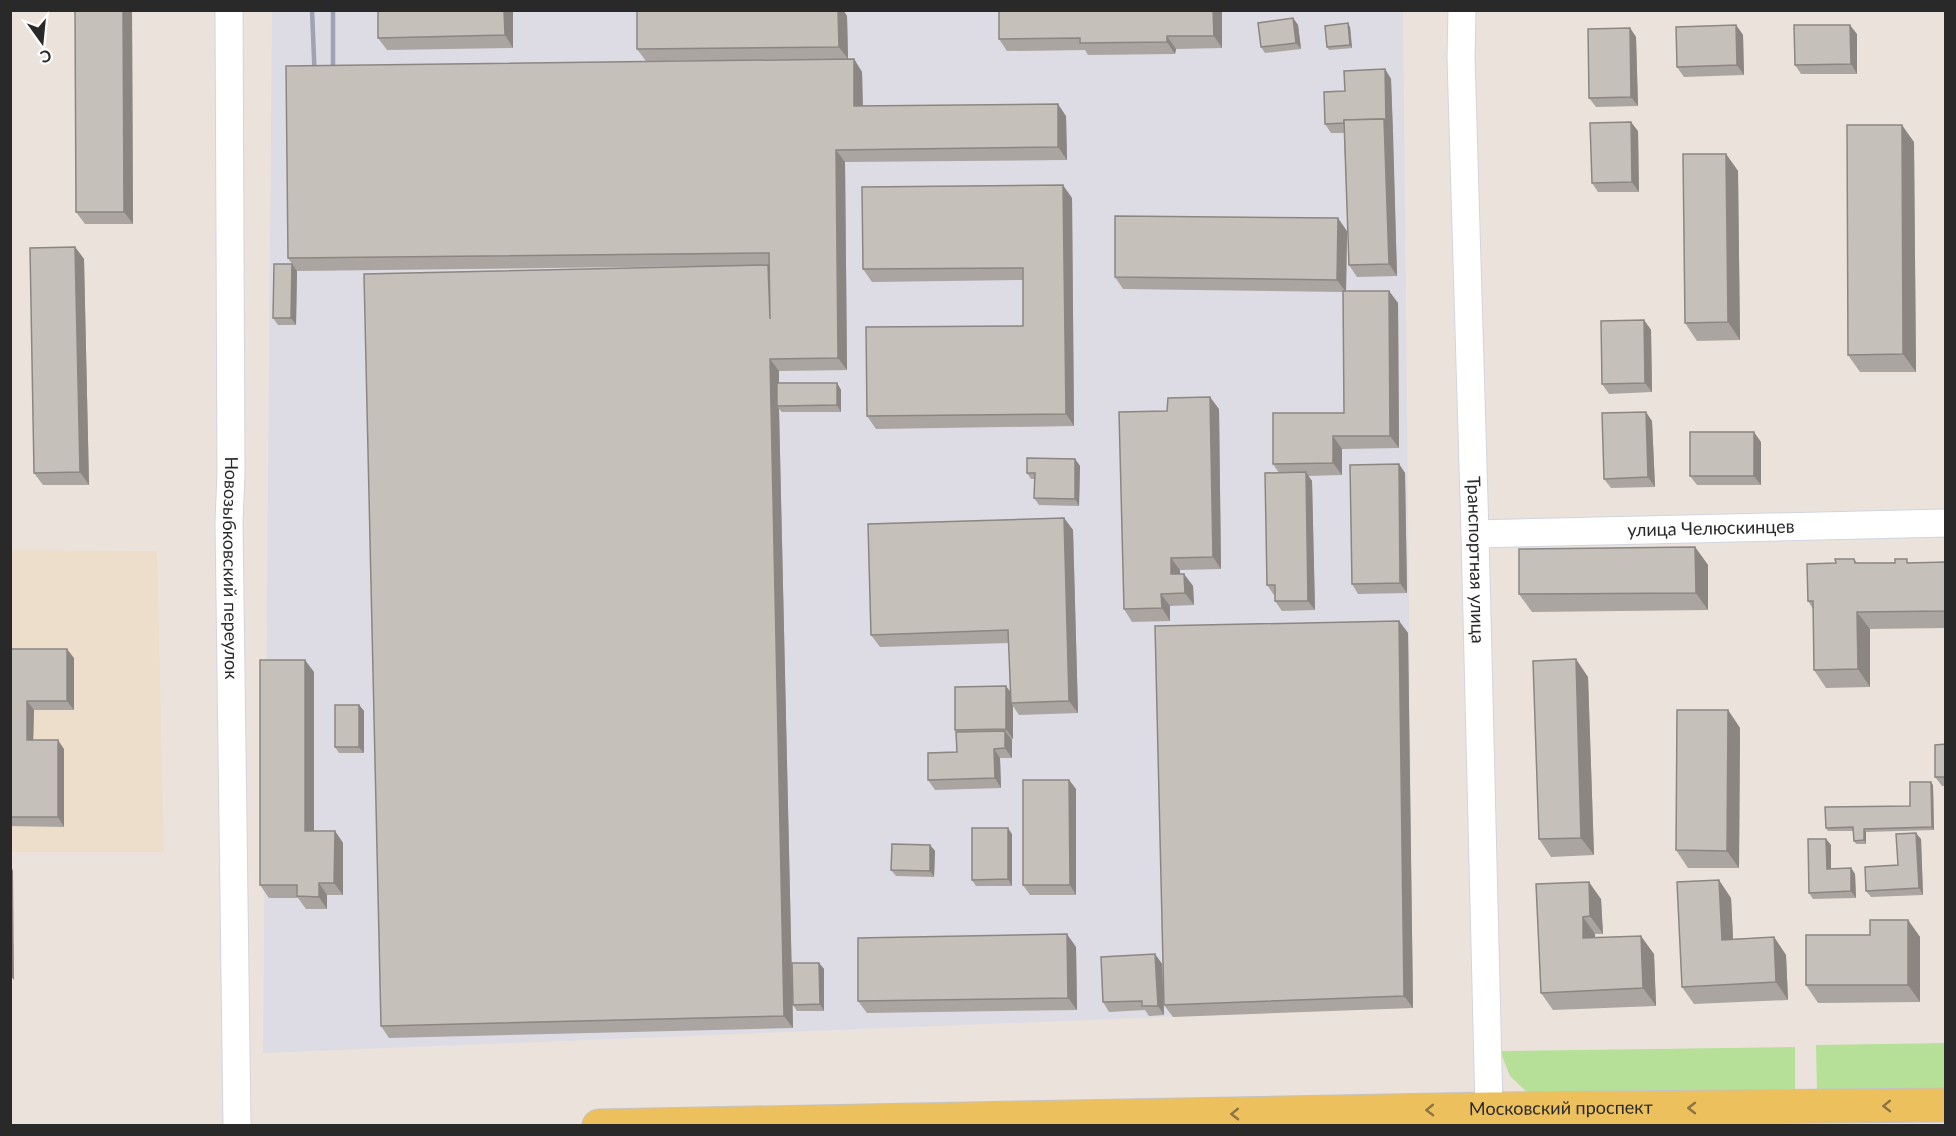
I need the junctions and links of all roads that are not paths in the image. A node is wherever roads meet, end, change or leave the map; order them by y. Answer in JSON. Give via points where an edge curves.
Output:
{"nodes":[{"id":1,"x":229,"y":10,"type":"edge"},
{"id":2,"x":1462,"y":10,"type":"edge"},
{"id":3,"x":1946,"y":523,"type":"edge"},
{"id":4,"x":1475,"y":534,"type":"junction"},
{"id":5,"x":1946,"y":1105,"type":"edge"},
{"id":6,"x":1489,"y":1117,"type":"edge"},
{"id":7,"x":237,"y":1125,"type":"edge"},
{"id":8,"x":599,"y":1125,"type":"edge"}],
"edges":[{"from":1,"to":7,"type":"street","name":"Новозыбковский переулок"},
{"from":2,"to":4,"type":"street","name":"Транспортная улица"},
{"from":3,"to":4,"type":"street","name":"улица Челюскинцев"},
{"from":4,"to":6,"type":"street","name":"Транспортная улица"},
{"from":5,"to":6,"type":"main road","name":"Московский проспект","one_way":true},
{"from":6,"to":8,"type":"main road","name":"Московский проспект","one_way":true}]}
